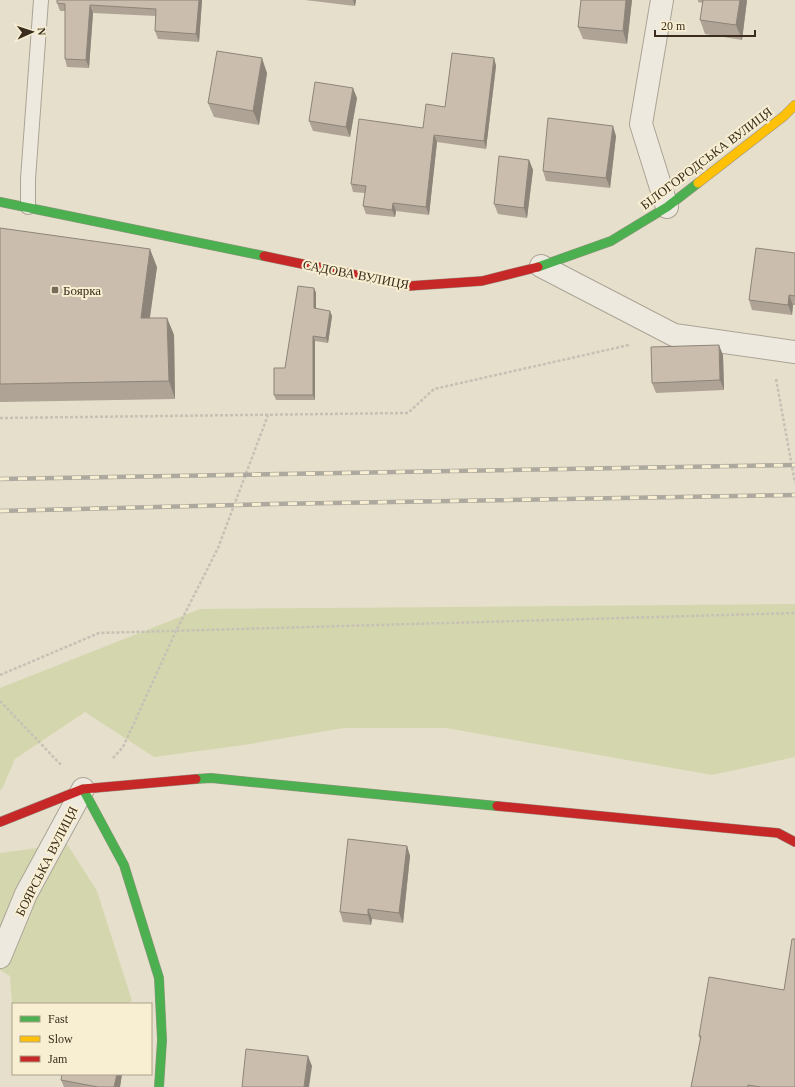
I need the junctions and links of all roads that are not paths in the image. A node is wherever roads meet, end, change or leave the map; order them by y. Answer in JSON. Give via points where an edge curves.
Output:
{"nodes":[{"id":1,"x":41,"y":0,"type":"edge"},
{"id":2,"x":662,"y":0,"type":"edge"},
{"id":3,"x":795,"y":105,"type":"edge"},
{"id":4,"x":0,"y":202,"type":"edge"},
{"id":5,"x":28,"y":207,"type":"junction"},
{"id":6,"x":667,"y":207,"type":"junction"},
{"id":7,"x":542,"y":266,"type":"junction"},
{"id":8,"x":795,"y":352,"type":"edge"},
{"id":9,"x":84,"y":789,"type":"junction"},
{"id":10,"x":0,"y":822,"type":"edge"},
{"id":11,"x":795,"y":842,"type":"edge"},
{"id":12,"x":0,"y":957,"type":"edge"},
{"id":13,"x":159,"y":1087,"type":"edge"}],
"edges":[{"from":1,"to":5,"type":"lane"},
{"from":2,"to":6,"type":"street","via":[[641,124]]},
{"from":3,"to":6,"type":"street","name":"БІЛОГОРОДСЬКА ВУЛИЦЯ"},
{"from":4,"to":5,"type":"street","name":"САДОВА ВУЛИЦЯ"},
{"from":5,"to":7,"type":"street","name":"САДОВА ВУЛИЦЯ","via":[[410,286],[482,281]]},
{"from":6,"to":7,"type":"street","name":"БІЛОГОРОДСЬКА ВУЛИЦЯ","via":[[611,241]]},
{"from":7,"to":8,"type":"street","via":[[674,335]]},
{"from":9,"to":10,"type":"street"},
{"from":9,"to":11,"type":"street","via":[[211,778],[778,833]]},
{"from":9,"to":12,"type":"street","name":"БОЯРСЬКА ВУЛИЦЯ","via":[[26,894]]},
{"from":9,"to":13,"type":"street","via":[[124,865],[158,978],[162,1040]]}]}
